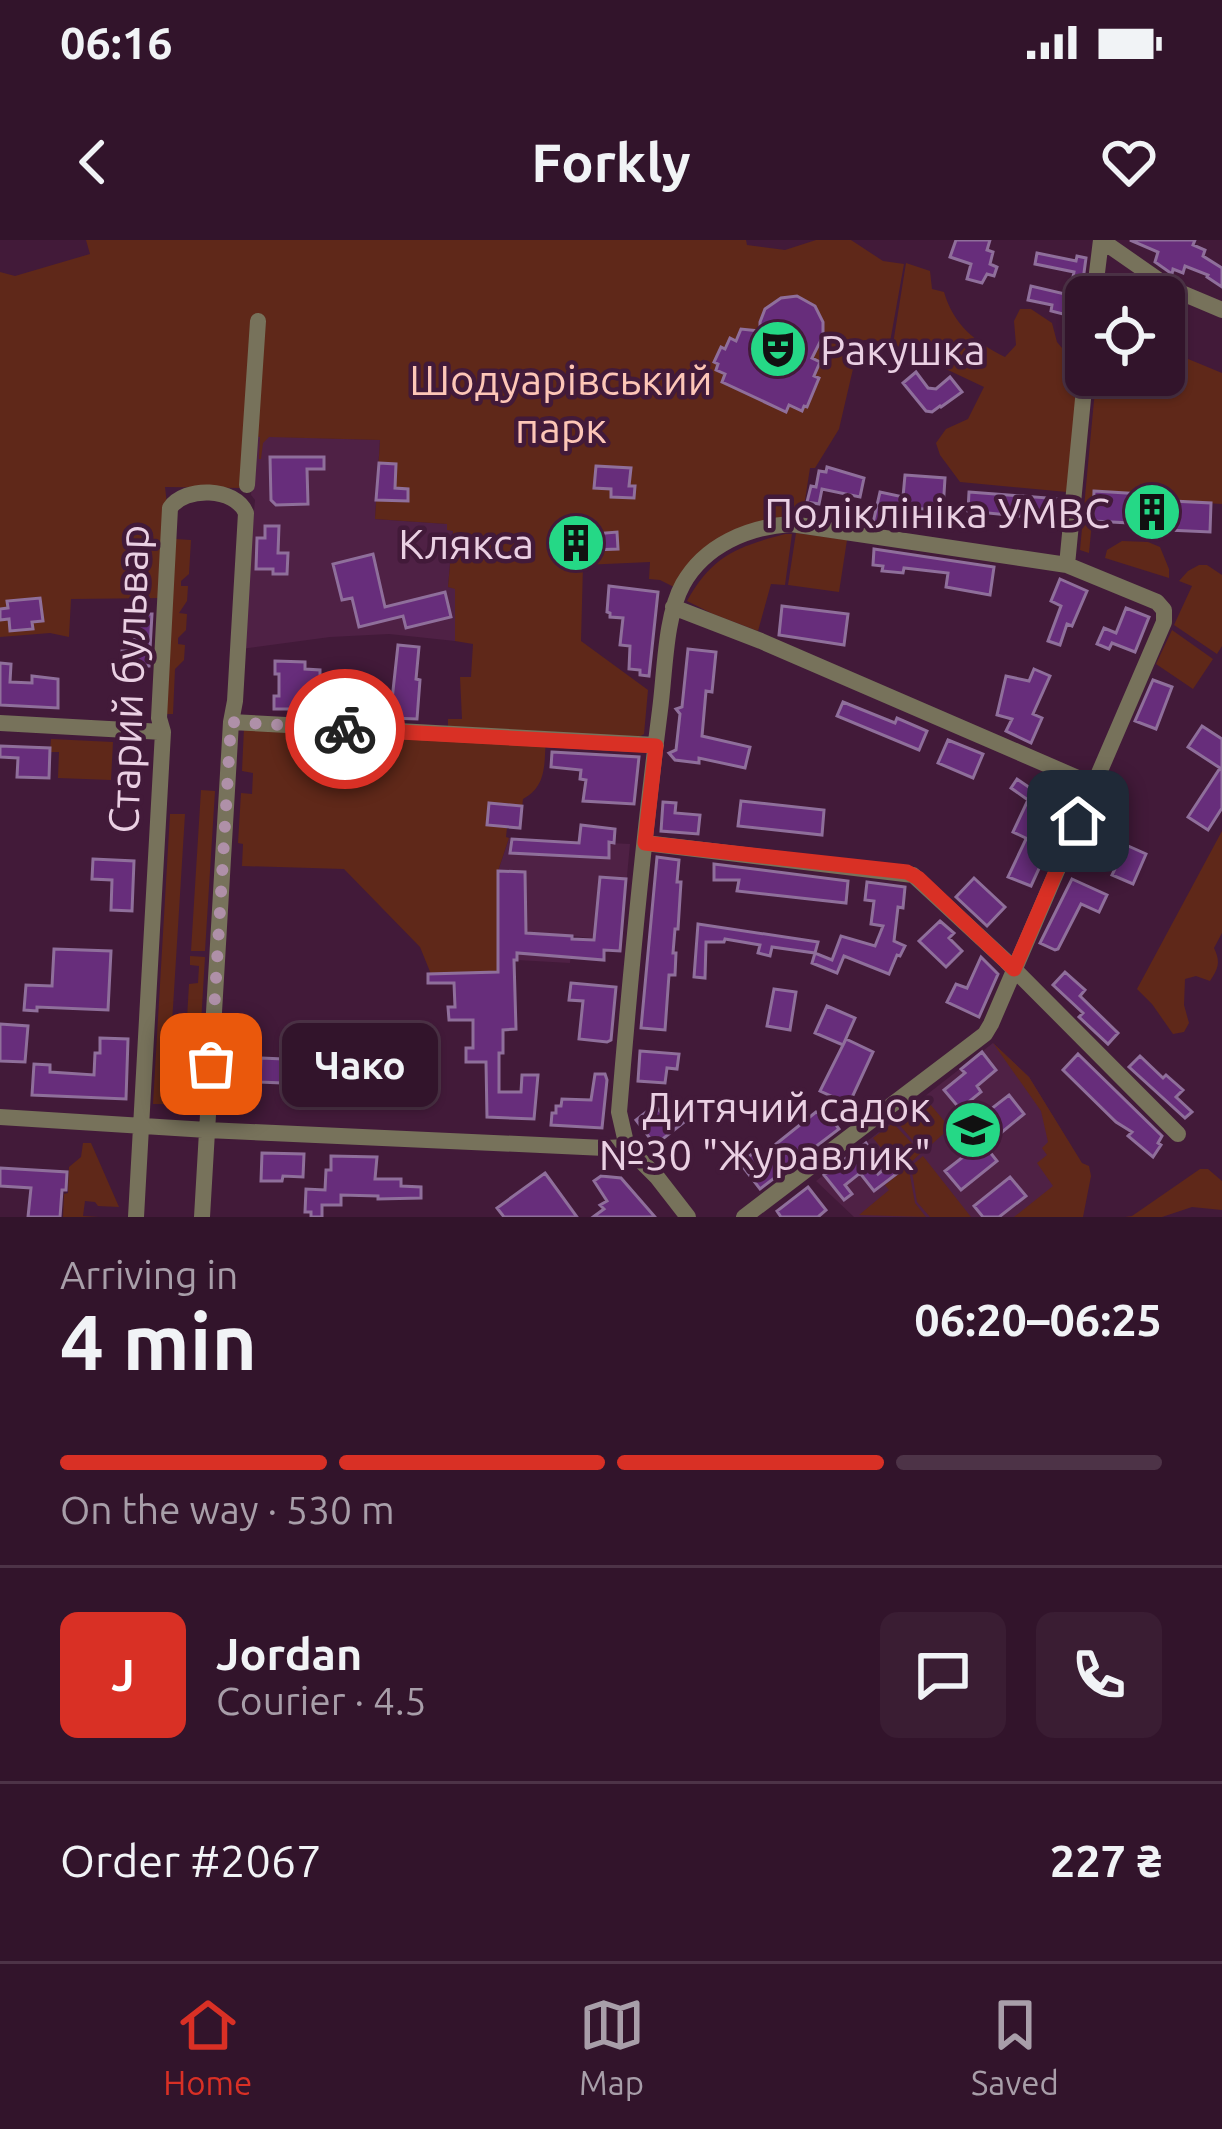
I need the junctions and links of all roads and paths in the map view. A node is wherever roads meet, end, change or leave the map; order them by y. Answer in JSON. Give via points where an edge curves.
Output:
{"nodes":[{"id":1,"x":1101,"y":240,"type":"edge"},
{"id":2,"x":1097,"y":276,"type":"edge"},
{"id":3,"x":1222,"y":310,"type":"edge"},
{"id":4,"x":258,"y":321,"type":"dead end"},
{"id":5,"x":1084,"y":396,"type":"edge"},
{"id":6,"x":247,"y":485,"type":"dead end"},
{"id":7,"x":1067,"y":565,"type":"junction"},
{"id":8,"x":674,"y":607,"type":"junction"},
{"id":9,"x":231,"y":722,"type":"junction"},
{"id":10,"x":0,"y":723,"type":"edge"},
{"id":11,"x":163,"y":732,"type":"junction"},
{"id":12,"x":656,"y":746,"type":"junction"},
{"id":13,"x":1094,"y":784,"type":"junction"},
{"id":14,"x":645,"y":843,"type":"junction"},
{"id":15,"x":1014,"y":969,"type":"junction"},
{"id":16,"x":0,"y":1117,"type":"edge"},
{"id":17,"x":142,"y":1125,"type":"junction"},
{"id":18,"x":207,"y":1130,"type":"junction"},
{"id":19,"x":1178,"y":1134,"type":"dead end"},
{"id":20,"x":627,"y":1147,"type":"junction"},
{"id":21,"x":136,"y":1217,"type":"edge"},
{"id":22,"x":202,"y":1217,"type":"edge"},
{"id":23,"x":688,"y":1217,"type":"edge"},
{"id":24,"x":745,"y":1217,"type":"edge"}],
"edges":[{"from":1,"to":2,"type":"street"},
{"from":1,"to":3,"type":"street","via":[[1170,288]]},
{"from":4,"to":6,"type":"street"},
{"from":5,"to":7,"type":"street"},
{"from":7,"to":8,"type":"street","via":[[791,524],[715,549],[689,574]]},
{"from":7,"to":13,"type":"street","via":[[1146,596],[1166,616]]},
{"from":8,"to":12,"type":"street"},
{"from":8,"to":13,"type":"street"},
{"from":9,"to":11,"type":"street","name":"Старий бульвар","via":[[246,513],[235,497],[192,494],[170,508]]},
{"from":9,"to":12,"type":"street"},
{"from":9,"to":18,"type":"street","name":"Старий бульвар"},
{"from":10,"to":11,"type":"street"},
{"from":11,"to":17,"type":"street","name":"Старий бульвар"},
{"from":12,"to":14,"type":"street"},
{"from":13,"to":15,"type":"street"},
{"from":14,"to":15,"type":"street","via":[[907,872]]},
{"from":14,"to":20,"type":"street","via":[[619,1112]]},
{"from":15,"to":19,"type":"street"},
{"from":15,"to":24,"type":"street","via":[[985,1034]]},
{"from":16,"to":17,"type":"street"},
{"from":17,"to":18,"type":"street"},
{"from":17,"to":21,"type":"street","name":"Старий бульвар"},
{"from":18,"to":20,"type":"street"},
{"from":18,"to":22,"type":"street","name":"Старий бульвар"},
{"from":20,"to":23,"type":"street"}]}
